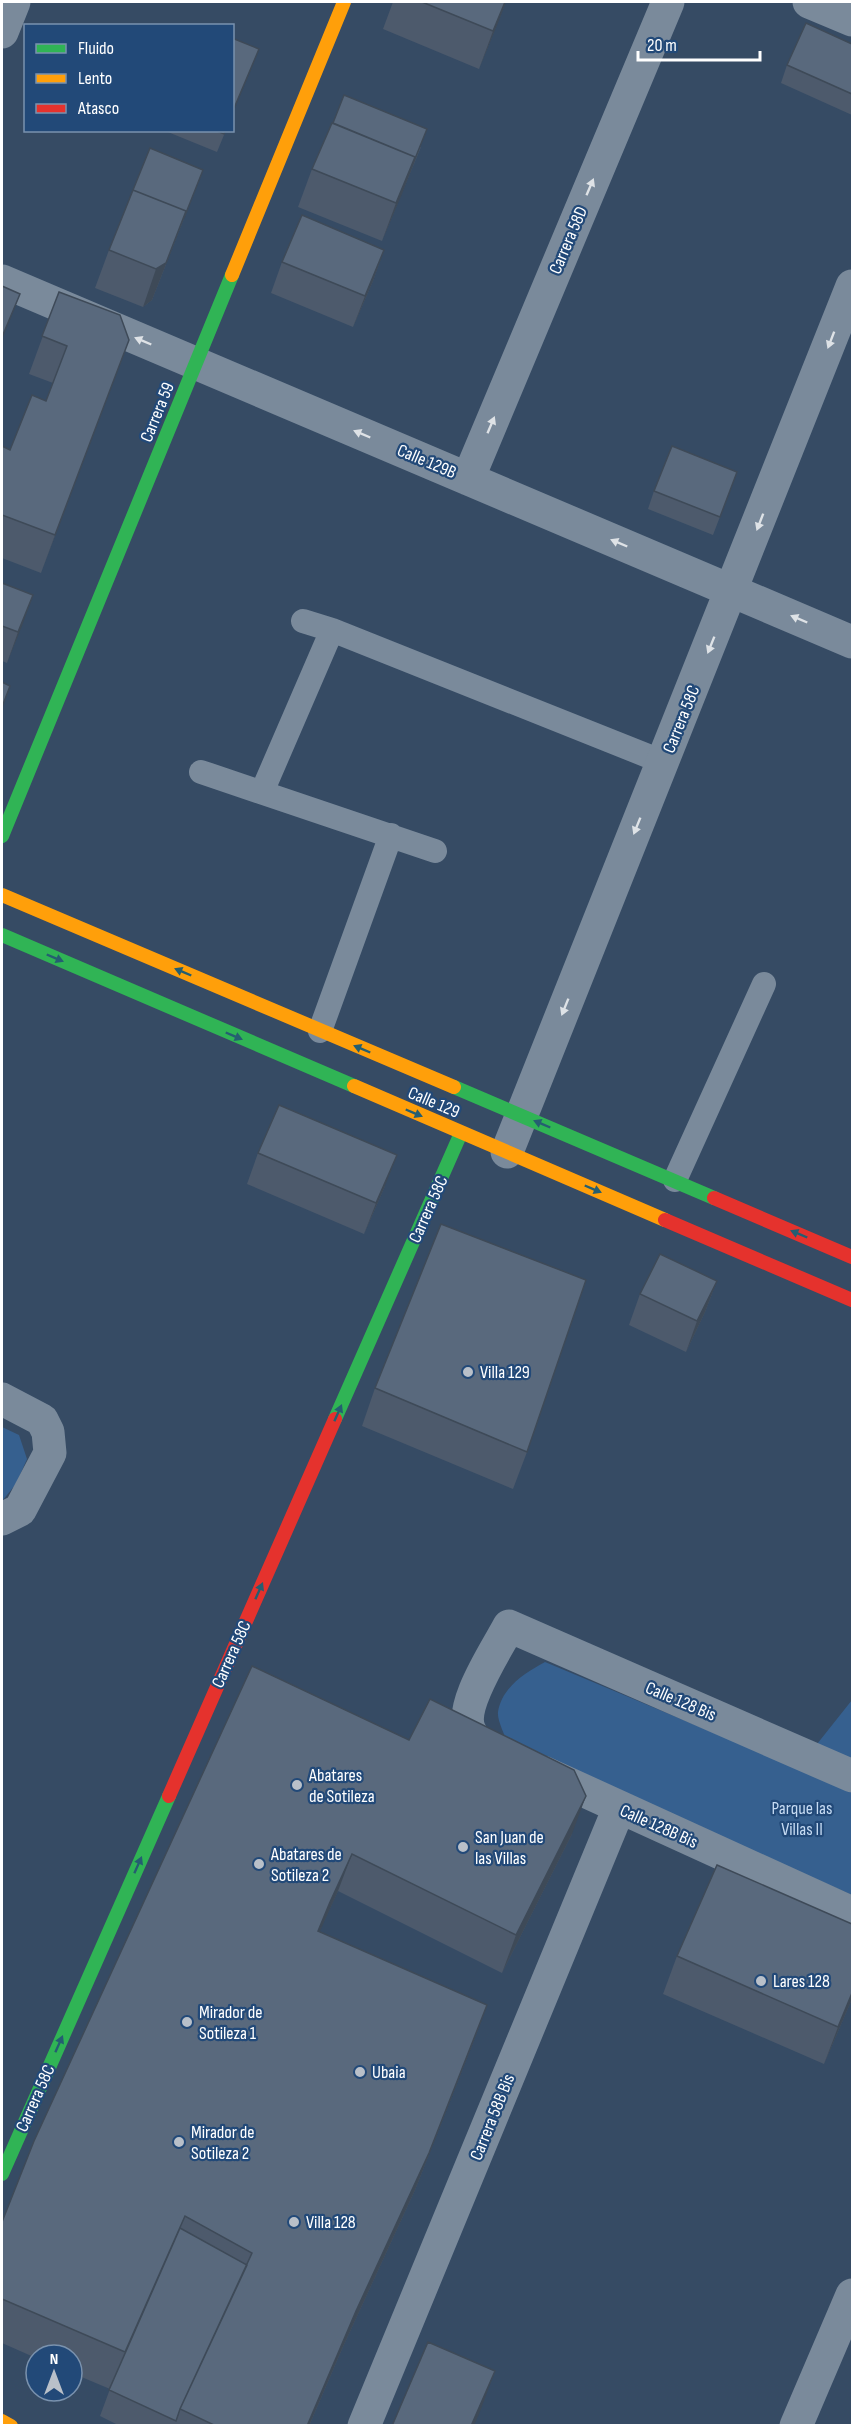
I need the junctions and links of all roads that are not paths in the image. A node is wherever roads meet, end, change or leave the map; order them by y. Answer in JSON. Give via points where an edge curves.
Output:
{"nodes":[{"id":1,"x":14,"y":2,"type":"edge"},
{"id":2,"x":344,"y":2,"type":"edge"},
{"id":3,"x":668,"y":2,"type":"edge"},
{"id":4,"x":809,"y":2,"type":"edge"},
{"id":5,"x":852,"y":20,"type":"edge"},
{"id":6,"x":2,"y":32,"type":"edge"},
{"id":7,"x":2,"y":281,"type":"edge"},
{"id":8,"x":852,"y":286,"type":"edge"},
{"id":9,"x":197,"y":363,"type":"junction"},
{"id":10,"x":468,"y":479,"type":"junction"},
{"id":11,"x":732,"y":591,"type":"junction"},
{"id":12,"x":303,"y":621,"type":"dead end"},
{"id":13,"x":332,"y":630,"type":"junction"},
{"id":14,"x":852,"y":642,"type":"edge"},
{"id":15,"x":663,"y":762,"type":"junction"},
{"id":16,"x":201,"y":771,"type":"dead end"},
{"id":17,"x":262,"y":792,"type":"junction"},
{"id":18,"x":391,"y":835,"type":"junction"},
{"id":19,"x":2,"y":836,"type":"edge"},
{"id":20,"x":435,"y":851,"type":"dead end"},
{"id":21,"x":2,"y":895,"type":"edge"},
{"id":22,"x":2,"y":935,"type":"edge"},
{"id":23,"x":764,"y":984,"type":"dead end"},
{"id":24,"x":320,"y":1031,"type":"junction"},
{"id":25,"x":521,"y":1115,"type":"junction"},
{"id":26,"x":461,"y":1133,"type":"junction"},
{"id":27,"x":507,"y":1152,"type":"junction"},
{"id":28,"x":675,"y":1180,"type":"junction"},
{"id":29,"x":852,"y":1257,"type":"edge"},
{"id":30,"x":852,"y":1300,"type":"edge"},
{"id":31,"x":2,"y":1400,"type":"edge"},
{"id":32,"x":2,"y":1518,"type":"edge"},
{"id":33,"x":469,"y":1732,"type":"joint"},
{"id":34,"x":852,"y":1776,"type":"edge"},
{"id":35,"x":619,"y":1808,"type":"junction"},
{"id":36,"x":852,"y":1913,"type":"edge"},
{"id":37,"x":2,"y":2174,"type":"edge"},
{"id":38,"x":852,"y":2295,"type":"edge"},
{"id":39,"x":2,"y":2421,"type":"edge"},
{"id":40,"x":11,"y":2426,"type":"edge"},
{"id":41,"x":364,"y":2426,"type":"edge"},
{"id":42,"x":796,"y":2426,"type":"edge"}],
"edges":[{"from":1,"to":6,"type":"street"},
{"from":2,"to":9,"type":"street","name":"Carrera 59"},
{"from":10,"to":3,"type":"street","name":"Carrera 58D","one_way":true},
{"from":4,"to":5,"type":"street"},
{"from":9,"to":7,"type":"street","name":"Calle 129B","one_way":true},
{"from":8,"to":11,"type":"street","name":"Carrera 58C","one_way":true},
{"from":10,"to":9,"type":"street","name":"Calle 129B","one_way":true},
{"from":9,"to":19,"type":"street","name":"Carrera 59"},
{"from":11,"to":10,"type":"street","name":"Calle 129B","one_way":true},
{"from":14,"to":11,"type":"street","name":"Calle 129B","one_way":true},
{"from":11,"to":15,"type":"street","name":"Carrera 58C","one_way":true},
{"from":12,"to":13,"type":"lane"},
{"from":13,"to":15,"type":"lane"},
{"from":13,"to":17,"type":"lane"},
{"from":15,"to":25,"type":"street","name":"Carrera 58C","one_way":true},
{"from":16,"to":17,"type":"lane"},
{"from":17,"to":18,"type":"lane"},
{"from":18,"to":20,"type":"lane"},
{"from":18,"to":24,"type":"lane"},
{"from":24,"to":21,"type":"street","name":"Calle 129","one_way":true},
{"from":22,"to":26,"type":"street","name":"Calle 129","one_way":true},
{"from":23,"to":28,"type":"lane"},
{"from":25,"to":24,"type":"street","name":"Calle 129","one_way":true},
{"from":25,"to":27,"type":"street","name":"Carrera 58C"},
{"from":28,"to":25,"type":"street","name":"Calle 129","one_way":true},
{"from":26,"to":27,"type":"street","name":"Calle 129"},
{"from":37,"to":26,"type":"street","name":"Carrera 58C","one_way":true},
{"from":27,"to":30,"type":"street","name":"Calle 129","one_way":true},
{"from":29,"to":28,"type":"street","name":"Calle 129","one_way":true},
{"from":31,"to":32,"type":"street","via":[[42,1420],[48,1432],[50,1453],[20,1510]]},
{"from":33,"to":34,"type":"street","name":"Calle 128 Bis","via":[[467,1710],[509,1626]]},
{"from":33,"to":35,"type":"street","name":"Calle 128B Bis","via":[[477,1742]]},
{"from":35,"to":36,"type":"street","name":"Calle 128B Bis"},
{"from":35,"to":41,"type":"street","name":"Carrera 58B Bis"},
{"from":38,"to":42,"type":"street"},
{"from":39,"to":40,"type":"street"}]}
